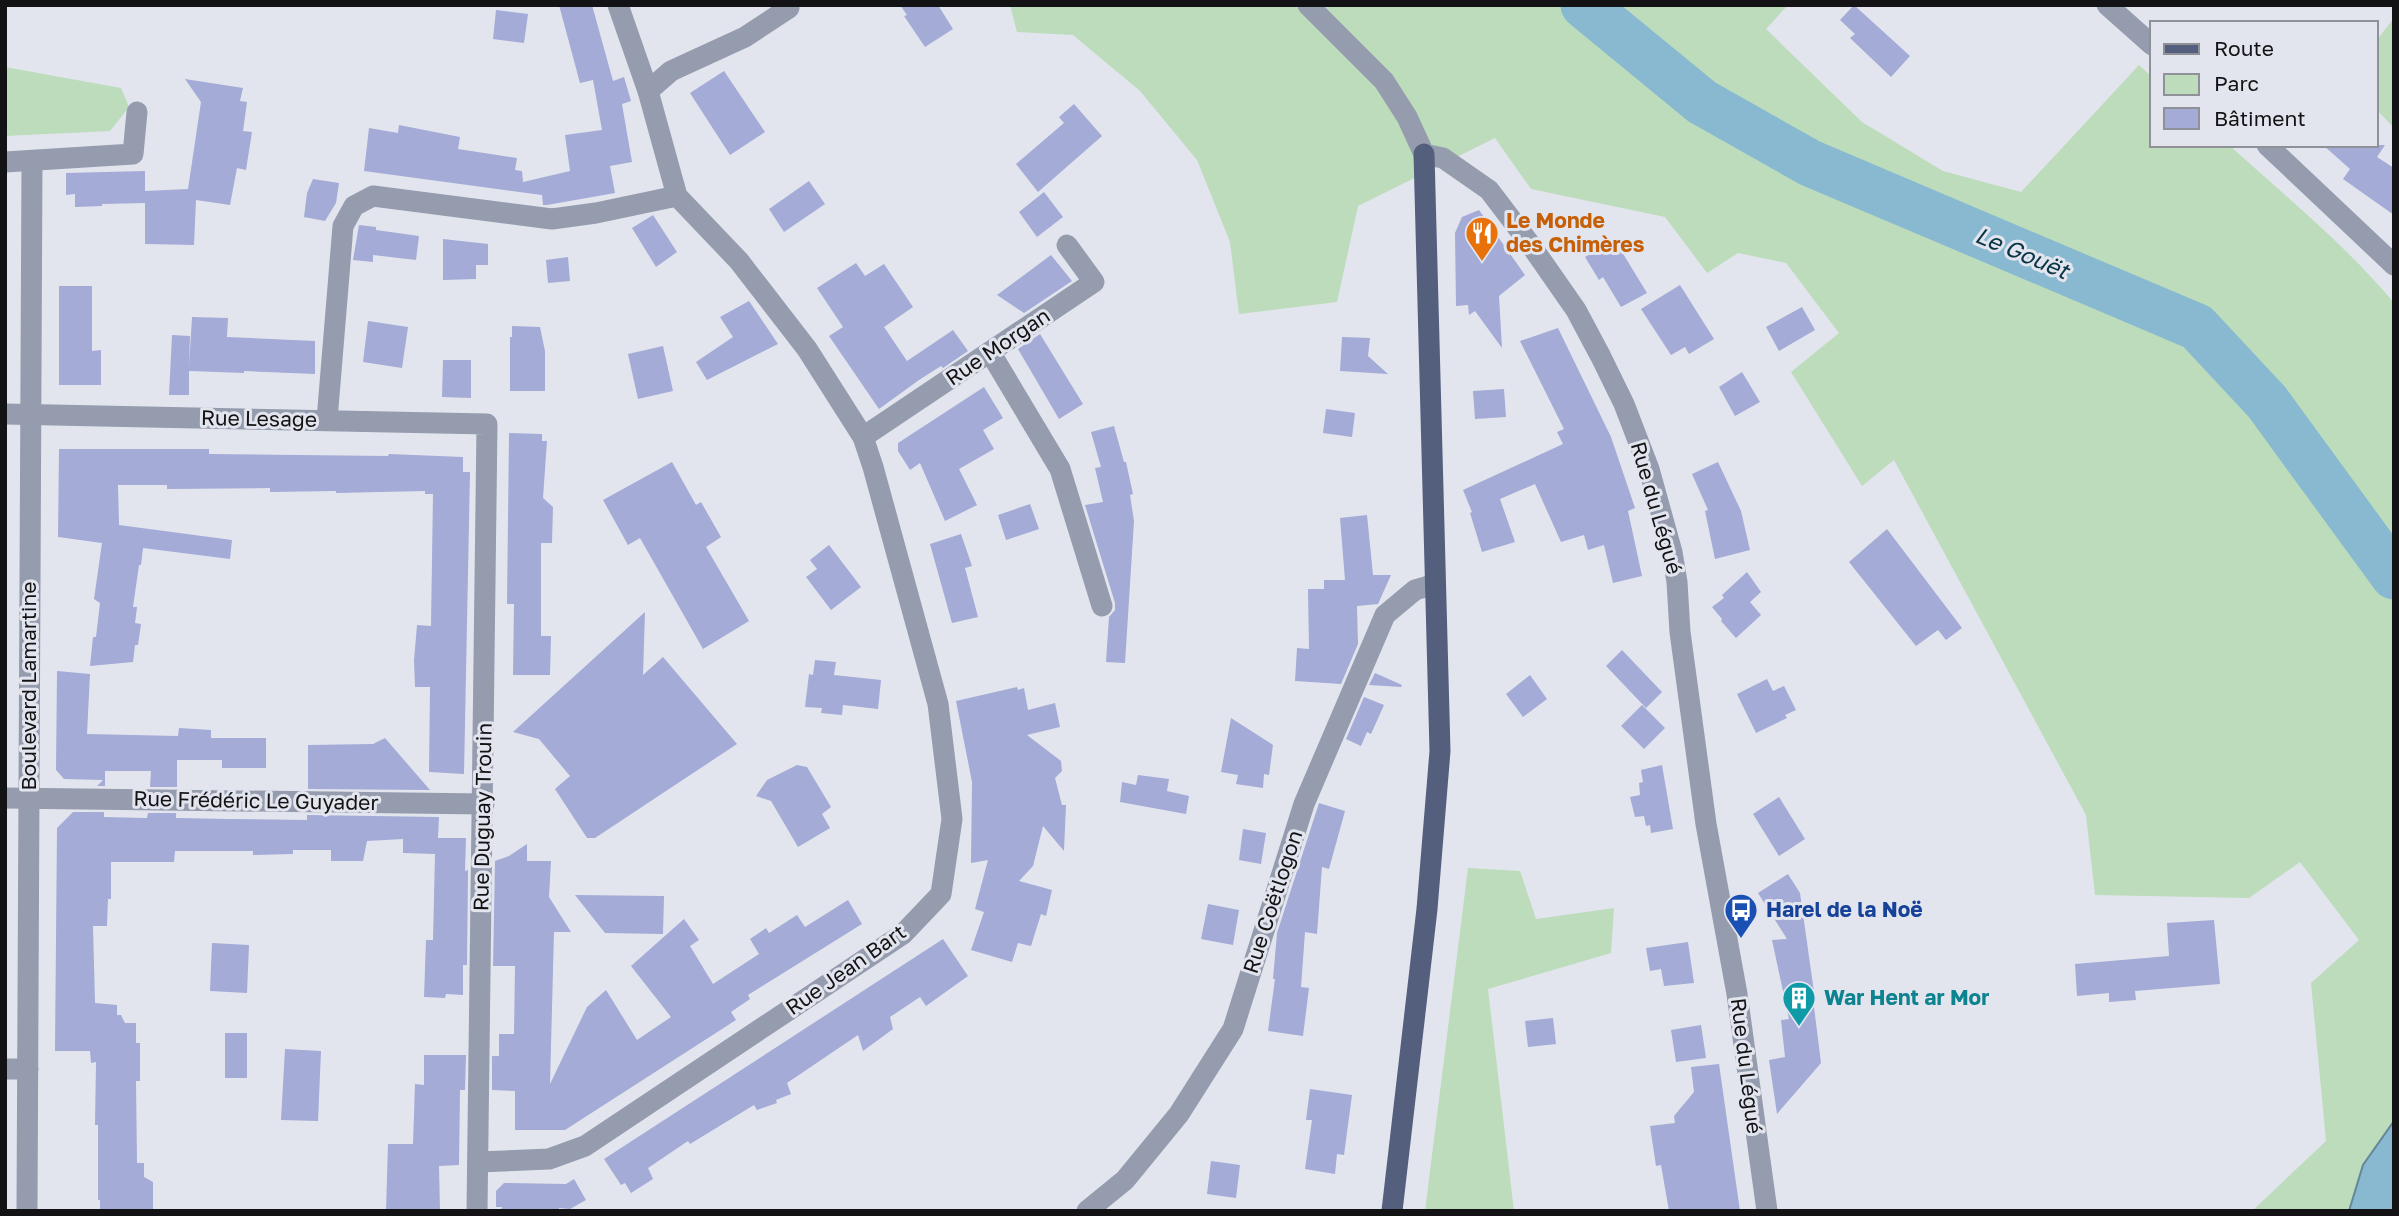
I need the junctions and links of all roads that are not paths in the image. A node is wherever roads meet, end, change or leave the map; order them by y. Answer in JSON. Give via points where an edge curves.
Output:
{"nodes":[{"id":1,"x":618,"y":5,"type":"edge"},
{"id":2,"x":1308,"y":5,"type":"edge"},
{"id":3,"x":2106,"y":5,"type":"edge"},
{"id":4,"x":789,"y":8,"type":"dead end"},
{"id":5,"x":2150,"y":43,"type":"edge"},
{"id":6,"x":648,"y":91,"type":"junction"},
{"id":7,"x":137,"y":112,"type":"dead end"},
{"id":8,"x":2269,"y":147,"type":"edge"},
{"id":9,"x":1424,"y":154,"type":"junction"},
{"id":10,"x":32,"y":161,"type":"junction"},
{"id":11,"x":5,"y":162,"type":"edge"},
{"id":12,"x":677,"y":196,"type":"junction"},
{"id":13,"x":1067,"y":245,"type":"dead end"},
{"id":14,"x":2394,"y":265,"type":"edge"},
{"id":15,"x":990,"y":352,"type":"junction"},
{"id":16,"x":5,"y":414,"type":"edge"},
{"id":17,"x":30,"y":414,"type":"junction"},
{"id":18,"x":327,"y":420,"type":"junction"},
{"id":19,"x":487,"y":424,"type":"joint"},
{"id":20,"x":863,"y":437,"type":"junction"},
{"id":21,"x":1435,"y":584,"type":"junction"},
{"id":22,"x":1102,"y":606,"type":"dead end"},
{"id":23,"x":5,"y":798,"type":"edge"},
{"id":24,"x":29,"y":798,"type":"junction"},
{"id":25,"x":484,"y":804,"type":"junction"},
{"id":26,"x":5,"y":1069,"type":"edge"},
{"id":27,"x":28,"y":1069,"type":"junction"},
{"id":28,"x":478,"y":1162,"type":"junction"},
{"id":29,"x":27,"y":1211,"type":"edge"},
{"id":30,"x":477,"y":1211,"type":"edge"},
{"id":31,"x":1087,"y":1211,"type":"edge"},
{"id":32,"x":1392,"y":1211,"type":"edge"},
{"id":33,"x":1767,"y":1211,"type":"edge"}],
"edges":[{"from":1,"to":6,"type":"street"},
{"from":2,"to":9,"type":"street","via":[[1384,81]]},
{"from":3,"to":5,"type":"street"},
{"from":4,"to":6,"type":"street","via":[[745,37],[671,71]]},
{"from":6,"to":12,"type":"street"},
{"from":7,"to":10,"type":"street","via":[[133,154]]},
{"from":8,"to":14,"type":"street"},
{"from":9,"to":21,"type":"main road"},
{"from":9,"to":33,"type":"street","name":"Rue du Légué","via":[[1444,158],[1489,190],[1530,244],[1576,310],[1601,357],[1652,478],[1677,582],[1705,813],[1737,994]]},
{"from":10,"to":11,"type":"street"},
{"from":10,"to":17,"type":"street","name":"Boulevard Lamartine"},
{"from":12,"to":18,"type":"street","via":[[552,219],[373,197],[354,206],[343,226]]},
{"from":12,"to":20,"type":"street","name":"Rue Jean Bart","via":[[739,261],[807,349]]},
{"from":13,"to":15,"type":"street","name":"Rue Morgan","via":[[1094,282]]},
{"from":15,"to":20,"type":"street","name":"Rue Morgan"},
{"from":15,"to":22,"type":"street","via":[[1060,469]]},
{"from":16,"to":17,"type":"street","name":"Rue Lesage"},
{"from":17,"to":18,"type":"street","name":"Rue Lesage"},
{"from":17,"to":24,"type":"street","name":"Boulevard Lamartine"},
{"from":18,"to":19,"type":"street","name":"Rue Lesage"},
{"from":19,"to":25,"type":"street","name":"Rue Duguay Trouin"},
{"from":20,"to":28,"type":"street","name":"Rue Jean Bart","via":[[938,704],[952,819],[941,894],[903,934],[585,1146],[549,1159]]},
{"from":21,"to":31,"type":"street","name":"Rue Coëtlogon","via":[[1415,590],[1385,615],[1304,804],[1233,1030],[1179,1114],[1125,1180]]},
{"from":21,"to":32,"type":"main road","via":[[1440,751]]},
{"from":23,"to":24,"type":"street","name":"Rue Frédéric Le Guyader"},
{"from":24,"to":25,"type":"street","name":"Rue Frédéric Le Guyader"},
{"from":24,"to":27,"type":"street","name":"Boulevard Lamartine"},
{"from":25,"to":28,"type":"street","name":"Rue Duguay Trouin"},
{"from":26,"to":27,"type":"street"},
{"from":27,"to":29,"type":"street","name":"Boulevard Lamartine"},
{"from":28,"to":30,"type":"street","name":"Rue Duguay Trouin"}]}
